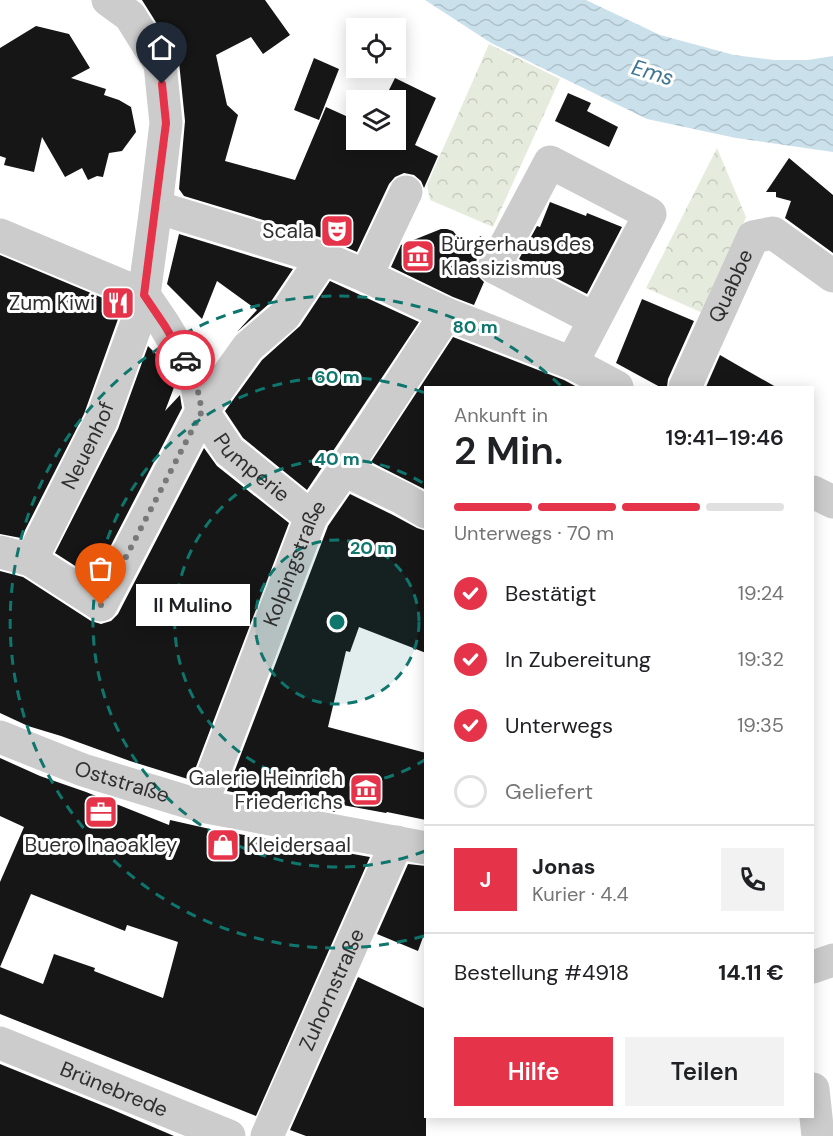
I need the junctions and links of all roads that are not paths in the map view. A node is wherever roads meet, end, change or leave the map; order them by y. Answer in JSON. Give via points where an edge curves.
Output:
{"nodes":[{"id":1,"x":108,"y":0,"type":"edge"},
{"id":2,"x":406,"y":192,"type":"dead end"},
{"id":3,"x":156,"y":207,"type":"junction"},
{"id":4,"x":0,"y":235,"type":"edge"},
{"id":5,"x":323,"y":258,"type":"junction"},
{"id":6,"x":366,"y":276,"type":"junction"},
{"id":7,"x":833,"y":276,"type":"edge"},
{"id":8,"x":144,"y":295,"type":"junction"},
{"id":9,"x":446,"y":314,"type":"junction"},
{"id":10,"x":594,"y":319,"type":"junction"},
{"id":11,"x":572,"y":363,"type":"junction"},
{"id":12,"x":615,"y":386,"type":"edge"},
{"id":13,"x":685,"y":386,"type":"edge"},
{"id":14,"x":202,"y":411,"type":"junction"},
{"id":15,"x":344,"y":470,"type":"junction"},
{"id":16,"x":814,"y":492,"type":"edge"},
{"id":17,"x":833,"y":502,"type":"edge"},
{"id":18,"x":424,"y":511,"type":"edge"},
{"id":19,"x":311,"y":517,"type":"junction"},
{"id":20,"x":15,"y":556,"type":"edge"},
{"id":21,"x":0,"y":737,"type":"edge"},
{"id":22,"x":201,"y":806,"type":"junction"},
{"id":23,"x":412,"y":845,"type":"edge"},
{"id":24,"x":833,"y":960,"type":"edge"},
{"id":25,"x":814,"y":967,"type":"edge"},
{"id":26,"x":0,"y":1043,"type":"edge"},
{"id":27,"x":814,"y":1098,"type":"edge"},
{"id":28,"x":229,"y":1136,"type":"edge"},
{"id":29,"x":267,"y":1136,"type":"edge"},
{"id":30,"x":818,"y":1136,"type":"edge"}],
"edges":[{"from":1,"to":3,"type":"street","name":"Neuenhof","via":[[130,15],[160,64],[166,123]]},
{"from":2,"to":6,"type":"street"},
{"from":3,"to":5,"type":"street"},
{"from":3,"to":8,"type":"street","name":"Neuenhof"},
{"from":4,"to":8,"type":"street"},
{"from":5,"to":6,"type":"street"},
{"from":5,"to":14,"type":"street","via":[[284,316],[248,347]]},
{"from":6,"to":9,"type":"street"},
{"from":7,"to":13,"type":"street","name":"Quabbe","via":[[773,233],[753,237]]},
{"from":8,"to":14,"type":"street","via":[[195,377]]},
{"from":8,"to":20,"type":"street","name":"Neuenhof","via":[[101,422]]},
{"from":9,"to":11,"type":"street"},
{"from":9,"to":15,"type":"street","name":"Kolpingstraße"},
{"from":10,"to":10,"type":"street","via":[[650,214],[550,162],[494,267]]},
{"from":10,"to":11,"type":"street"},
{"from":11,"to":12,"type":"street"},
{"from":14,"to":19,"type":"street","name":"Pumperie","via":[[229,451]]},
{"from":14,"to":20,"type":"street","via":[[101,605]]},
{"from":15,"to":18,"type":"street"},
{"from":15,"to":19,"type":"street","name":"Kolpingstraße"},
{"from":16,"to":17,"type":"street"},
{"from":19,"to":22,"type":"street","name":"Kolpingstraße"},
{"from":21,"to":22,"type":"street","name":"Oststraße","via":[[83,770]]},
{"from":22,"to":23,"type":"street","name":"Oststraße"},
{"from":23,"to":29,"type":"street","name":"Zuhornstraße"},
{"from":24,"to":25,"type":"street"},
{"from":26,"to":28,"type":"street","name":"Brünebrede"},
{"from":27,"to":30,"type":"street"}]}
